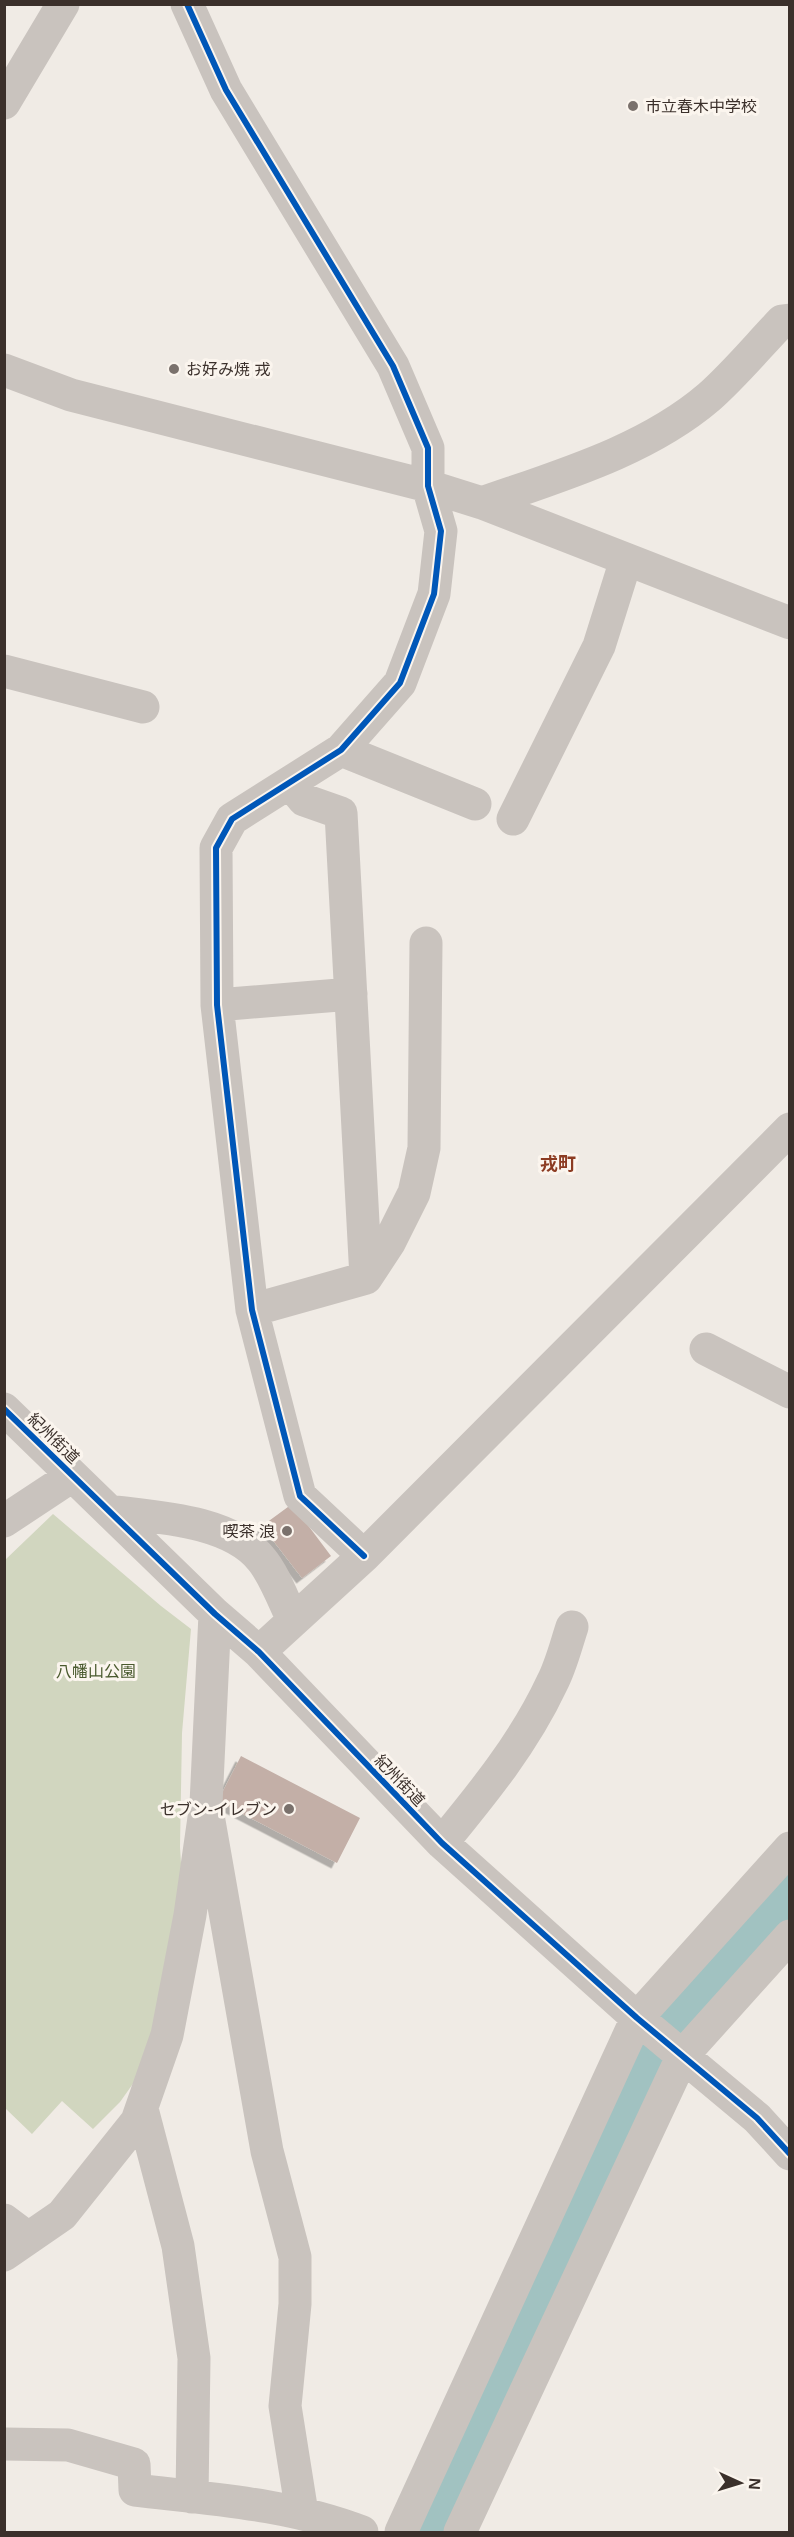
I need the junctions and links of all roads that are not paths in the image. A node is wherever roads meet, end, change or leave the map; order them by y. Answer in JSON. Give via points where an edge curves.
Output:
{"nodes":[{"id":1,"x":63,"y":4,"type":"edge"},
{"id":2,"x":188,"y":4,"type":"edge"},
{"id":3,"x":4,"y":103,"type":"edge"},
{"id":4,"x":789,"y":320,"type":"edge"},
{"id":5,"x":4,"y":370,"type":"edge"},
{"id":6,"x":428,"y":486,"type":"junction"},
{"id":7,"x":482,"y":503,"type":"junction"},
{"id":8,"x":626,"y":560,"type":"junction"},
{"id":9,"x":789,"y":623,"type":"edge"},
{"id":10,"x":4,"y":671,"type":"edge"},
{"id":11,"x":143,"y":707,"type":"dead end"},
{"id":12,"x":341,"y":750,"type":"junction"},
{"id":13,"x":290,"y":783,"type":"junction"},
{"id":14,"x":475,"y":804,"type":"dead end"},
{"id":15,"x":513,"y":819,"type":"dead end"},
{"id":16,"x":426,"y":943,"type":"dead end"},
{"id":17,"x":351,"y":994,"type":"junction"},
{"id":18,"x":217,"y":1005,"type":"junction"},
{"id":19,"x":789,"y":1129,"type":"edge"},
{"id":20,"x":366,"y":1278,"type":"junction"},
{"id":21,"x":252,"y":1310,"type":"junction"},
{"id":22,"x":706,"y":1349,"type":"dead end"},
{"id":23,"x":789,"y":1392,"type":"edge"},
{"id":24,"x":4,"y":1409,"type":"edge"},
{"id":25,"x":72,"y":1476,"type":"junction"},
{"id":26,"x":109,"y":1511,"type":"junction"},
{"id":27,"x":4,"y":1521,"type":"edge"},
{"id":28,"x":364,"y":1556,"type":"junction"},
{"id":29,"x":215,"y":1614,"type":"junction"},
{"id":30,"x":294,"y":1620,"type":"junction"},
{"id":31,"x":572,"y":1627,"type":"dead end"},
{"id":32,"x":259,"y":1652,"type":"junction"},
{"id":33,"x":206,"y":1804,"type":"junction"},
{"id":34,"x":442,"y":1843,"type":"junction"},
{"id":35,"x":789,"y":1848,"type":"edge"},
{"id":36,"x":789,"y":1936,"type":"edge"},
{"id":37,"x":644,"y":2024,"type":"junction"},
{"id":38,"x":680,"y":2053,"type":"junction"},
{"id":39,"x":142,"y":2109,"type":"junction"},
{"id":40,"x":789,"y":2154,"type":"edge"},
{"id":41,"x":12,"y":2237,"type":"edge"},
{"id":42,"x":4,"y":2444,"type":"edge"},
{"id":43,"x":192,"y":2497,"type":"junction"},
{"id":44,"x":302,"y":2513,"type":"junction"},
{"id":45,"x":362,"y":2532,"type":"edge"},
{"id":46,"x":400,"y":2532,"type":"edge"},
{"id":47,"x":460,"y":2532,"type":"edge"}],
"edges":[{"from":1,"to":3,"type":"street"},
{"from":2,"to":6,"type":"street","via":[[226,90],[393,366],[428,448]]},
{"from":4,"to":7,"type":"street","via":[[782,321],[708,397],[648,439]]},
{"from":5,"to":6,"type":"street","via":[[71,395]]},
{"from":6,"to":7,"type":"street"},
{"from":6,"to":12,"type":"street","via":[[441,531],[434,594],[400,683]]},
{"from":7,"to":8,"type":"street"},
{"from":8,"to":9,"type":"street"},
{"from":8,"to":15,"type":"street","via":[[600,646]]},
{"from":10,"to":11,"type":"street"},
{"from":12,"to":13,"type":"street"},
{"from":12,"to":14,"type":"street"},
{"from":13,"to":17,"type":"street","via":[[304,800],[341,813]]},
{"from":13,"to":18,"type":"street","via":[[232,819],[216,848]]},
{"from":16,"to":20,"type":"street","via":[[424,1148],[414,1193]]},
{"from":17,"to":18,"type":"street"},
{"from":17,"to":20,"type":"street"},
{"from":18,"to":21,"type":"street"},
{"from":19,"to":28,"type":"street"},
{"from":20,"to":21,"type":"street"},
{"from":21,"to":28,"type":"street","via":[[300,1496]]},
{"from":22,"to":23,"type":"street"},
{"from":24,"to":25,"type":"street","name":"紀州街道"},
{"from":25,"to":26,"type":"street","name":"紀州街道"},
{"from":25,"to":27,"type":"street"},
{"from":26,"to":29,"type":"street","name":"紀州街道"},
{"from":26,"to":30,"type":"street","via":[[187,1522],[238,1539],[261,1559]]},
{"from":28,"to":30,"type":"street"},
{"from":29,"to":32,"type":"street","name":"紀州街道"},
{"from":29,"to":33,"type":"street"},
{"from":30,"to":32,"type":"street"},
{"from":31,"to":34,"type":"street","via":[[553,1682],[533,1721],[501,1772]]},
{"from":32,"to":34,"type":"street","name":"紀州街道"},
{"from":33,"to":39,"type":"street","via":[[167,2035]]},
{"from":33,"to":44,"type":"street","via":[[267,2151],[295,2257],[295,2304],[285,2406]]},
{"from":34,"to":37,"type":"street","name":"紀州街道"},
{"from":35,"to":37,"type":"street"},
{"from":36,"to":38,"type":"street"},
{"from":37,"to":38,"type":"street","name":"紀州街道"},
{"from":37,"to":46,"type":"street"},
{"from":38,"to":40,"type":"street","name":"紀州街道","via":[[757,2118]]},
{"from":38,"to":47,"type":"street"},
{"from":39,"to":41,"type":"street","via":[[137,2121],[62,2215]]},
{"from":39,"to":43,"type":"street","via":[[178,2246],[194,2358]]},
{"from":42,"to":43,"type":"street","via":[[68,2445],[105,2455],[134,2464],[135,2490]]},
{"from":43,"to":44,"type":"street"},
{"from":44,"to":45,"type":"street"}]}
